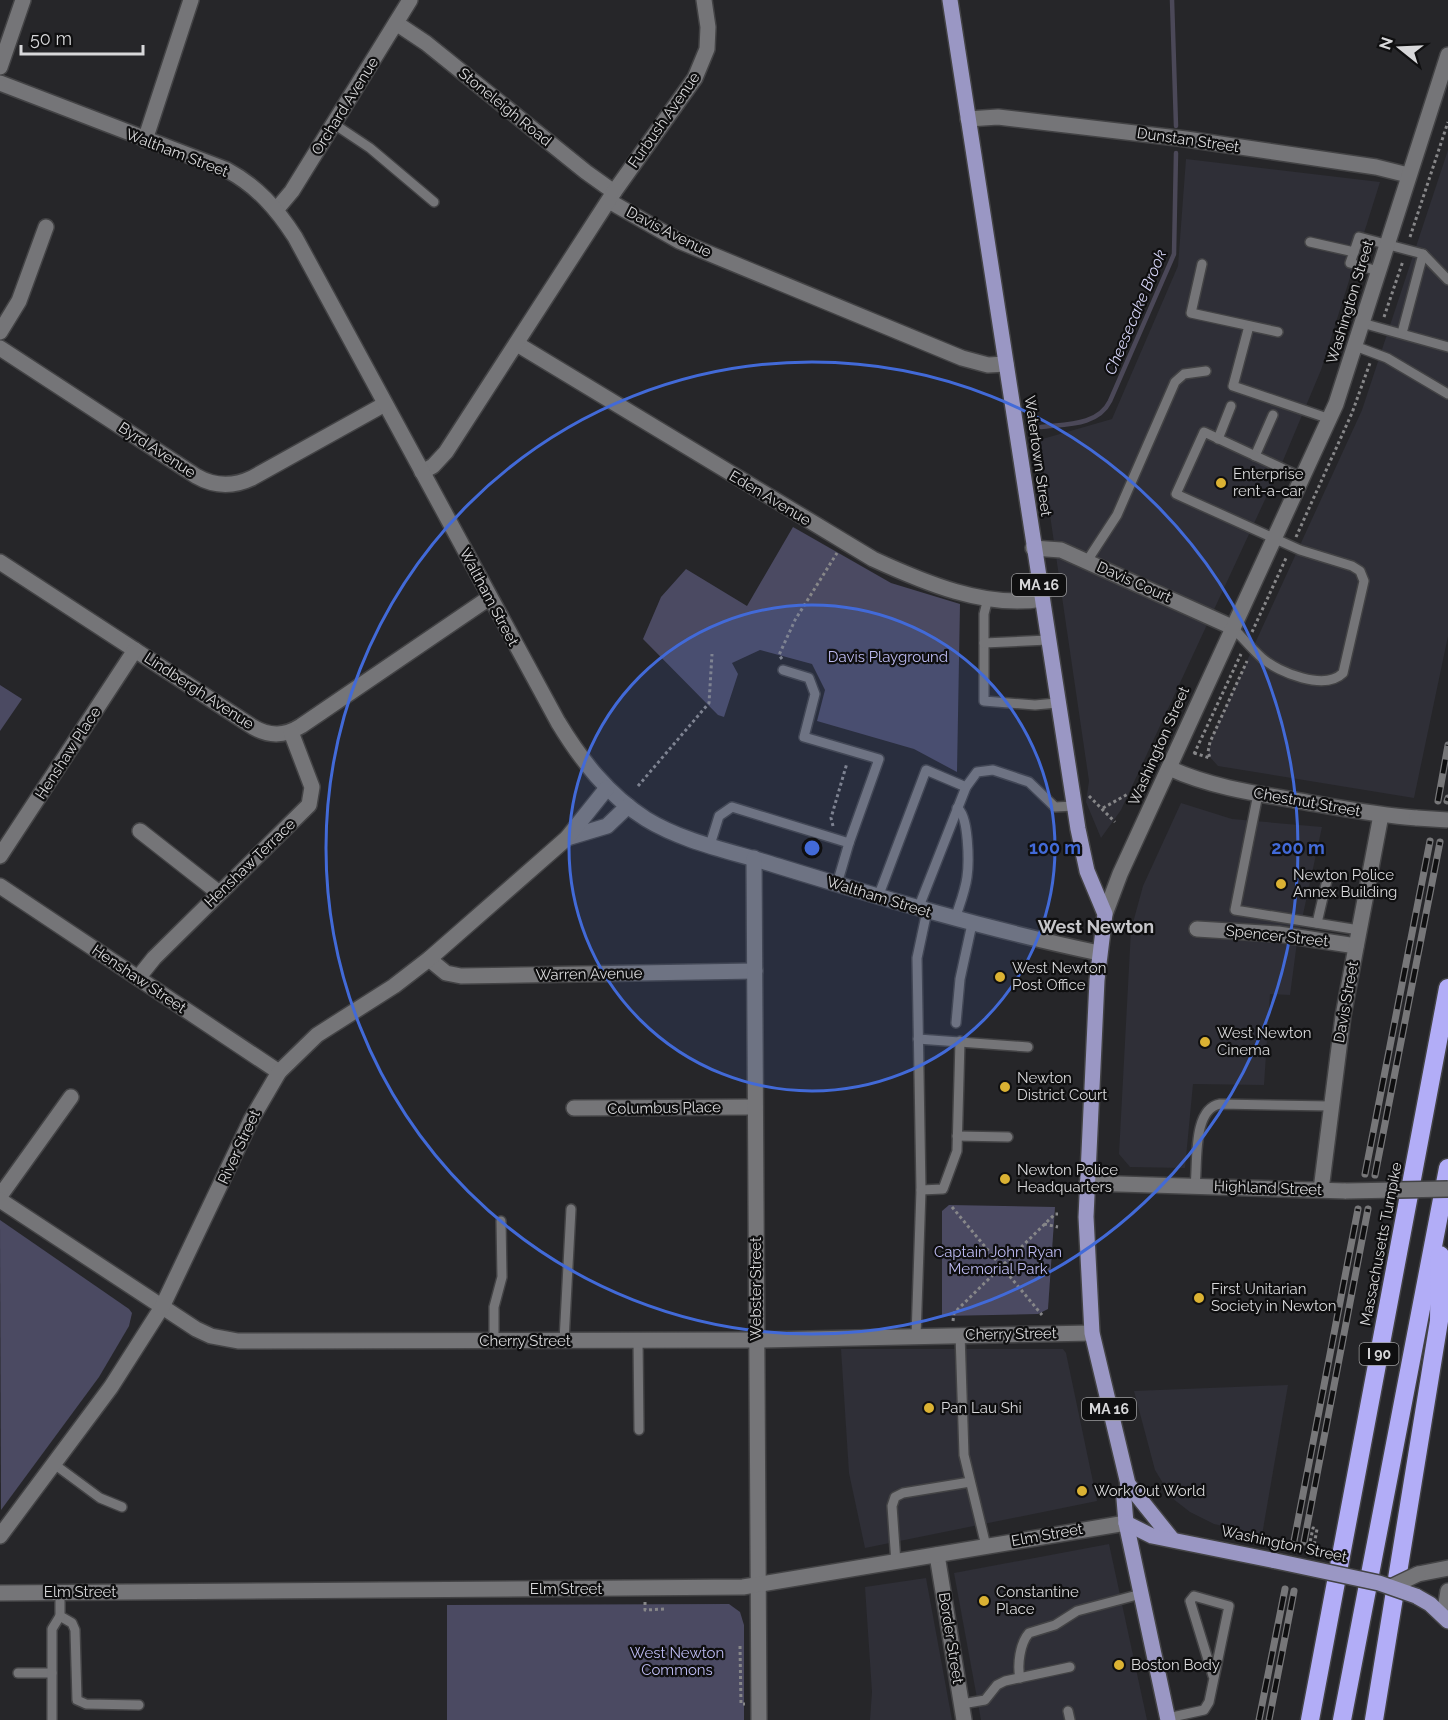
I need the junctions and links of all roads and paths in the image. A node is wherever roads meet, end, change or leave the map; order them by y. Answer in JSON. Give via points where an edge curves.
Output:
{"nodes":[{"id":1,"x":23,"y":0,"type":"edge"},
{"id":2,"x":191,"y":0,"type":"edge"},
{"id":3,"x":410,"y":0,"type":"edge"},
{"id":4,"x":704,"y":0,"type":"edge"},
{"id":5,"x":950,"y":0,"type":"edge"},
{"id":6,"x":396,"y":22,"type":"junction"},
{"id":7,"x":1448,"y":55,"type":"edge"},
{"id":8,"x":0,"y":67,"type":"edge"},
{"id":9,"x":0,"y":83,"type":"edge"},
{"id":10,"x":968,"y":119,"type":"junction"},
{"id":11,"x":334,"y":124,"type":"junction"},
{"id":12,"x":145,"y":140,"type":"junction"},
{"id":13,"x":1408,"y":175,"type":"junction"},
{"id":14,"x":611,"y":196,"type":"junction"},
{"id":15,"x":435,"y":202,"type":"dead end"},
{"id":16,"x":276,"y":210,"type":"junction"},
{"id":17,"x":46,"y":227,"type":"dead end"},
{"id":18,"x":1310,"y":242,"type":"dead end"},
{"id":19,"x":1386,"y":244,"type":"junction"},
{"id":20,"x":1354,"y":252,"type":"junction"},
{"id":21,"x":1423,"y":254,"type":"junction"},
{"id":22,"x":1202,"y":264,"type":"dead end"},
{"id":23,"x":1378,"y":271,"type":"junction"},
{"id":24,"x":1448,"y":280,"type":"edge"},
{"id":25,"x":1362,"y":322,"type":"junction"},
{"id":26,"x":1249,"y":326,"type":"junction"},
{"id":27,"x":0,"y":332,"type":"edge"},
{"id":28,"x":1278,"y":332,"type":"dead end"},
{"id":29,"x":1402,"y":333,"type":"junction"},
{"id":30,"x":517,"y":344,"type":"junction"},
{"id":31,"x":1355,"y":346,"type":"junction"},
{"id":32,"x":1448,"y":347,"type":"edge"},
{"id":33,"x":0,"y":348,"type":"edge"},
{"id":34,"x":1006,"y":364,"type":"junction"},
{"id":35,"x":1206,"y":371,"type":"dead end"},
{"id":36,"x":1448,"y":394,"type":"edge"},
{"id":37,"x":385,"y":404,"type":"junction"},
{"id":38,"x":1232,"y":406,"type":"dead end"},
{"id":39,"x":1273,"y":414,"type":"dead end"},
{"id":40,"x":1330,"y":419,"type":"junction"},
{"id":41,"x":1218,"y":439,"type":"junction"},
{"id":42,"x":1255,"y":456,"type":"junction"},
{"id":43,"x":422,"y":472,"type":"junction"},
{"id":44,"x":1303,"y":478,"type":"junction"},
{"id":45,"x":1275,"y":538,"type":"junction"},
{"id":46,"x":1034,"y":548,"type":"junction"},
{"id":47,"x":1086,"y":561,"type":"junction"},
{"id":48,"x":0,"y":562,"type":"edge"},
{"id":49,"x":489,"y":598,"type":"junction"},
{"id":50,"x":988,"y":598,"type":"junction"},
{"id":51,"x":1042,"y":599,"type":"junction"},
{"id":52,"x":1232,"y":627,"type":"junction"},
{"id":53,"x":1048,"y":640,"type":"junction"},
{"id":54,"x":984,"y":643,"type":"junction"},
{"id":55,"x":135,"y":650,"type":"junction"},
{"id":56,"x":1251,"y":653,"type":"dead end"},
{"id":57,"x":712,"y":654,"type":"dead end"},
{"id":58,"x":783,"y":670,"type":"dead end"},
{"id":59,"x":1057,"y":703,"type":"junction"},
{"id":60,"x":291,"y":732,"type":"junction"},
{"id":61,"x":1210,"y":758,"type":"dead end"},
{"id":62,"x":1169,"y":768,"type":"junction"},
{"id":63,"x":638,"y":786,"type":"dead end"},
{"id":64,"x":966,"y":787,"type":"junction"},
{"id":65,"x":607,"y":788,"type":"junction"},
{"id":66,"x":1087,"y":794,"type":"dead end"},
{"id":67,"x":1128,"y":794,"type":"dead end"},
{"id":68,"x":1258,"y":794,"type":"junction"},
{"id":69,"x":628,"y":806,"type":"junction"},
{"id":70,"x":1074,"y":806,"type":"junction"},
{"id":71,"x":957,"y":808,"type":"junction"},
{"id":72,"x":1103,"y":808,"type":"junction"},
{"id":73,"x":1381,"y":815,"type":"junction"},
{"id":74,"x":1448,"y":820,"type":"edge"},
{"id":75,"x":1115,"y":822,"type":"dead end"},
{"id":76,"x":140,"y":831,"type":"dead end"},
{"id":77,"x":567,"y":838,"type":"junction"},
{"id":78,"x":849,"y":843,"type":"junction"},
{"id":79,"x":710,"y":845,"type":"junction"},
{"id":80,"x":0,"y":856,"type":"edge"},
{"id":81,"x":754,"y":858,"type":"junction"},
{"id":82,"x":1327,"y":880,"type":"dead end"},
{"id":83,"x":837,"y":884,"type":"junction"},
{"id":84,"x":0,"y":886,"type":"edge"},
{"id":85,"x":219,"y":893,"type":"junction"},
{"id":86,"x":878,"y":897,"type":"junction"},
{"id":87,"x":922,"y":910,"type":"junction"},
{"id":88,"x":1105,"y":914,"type":"junction"},
{"id":89,"x":955,"y":920,"type":"junction"},
{"id":90,"x":1317,"y":923,"type":"junction"},
{"id":91,"x":972,"y":924,"type":"junction"},
{"id":92,"x":1197,"y":929,"type":"dead end"},
{"id":93,"x":1359,"y":930,"type":"junction"},
{"id":94,"x":1356,"y":945,"type":"junction"},
{"id":95,"x":1099,"y":953,"type":"junction"},
{"id":96,"x":429,"y":959,"type":"junction"},
{"id":97,"x":755,"y":971,"type":"junction"},
{"id":98,"x":138,"y":978,"type":"junction"},
{"id":99,"x":1448,"y":988,"type":"edge"},
{"id":100,"x":956,"y":1023,"type":"dead end"},
{"id":101,"x":918,"y":1039,"type":"junction"},
{"id":102,"x":960,"y":1041,"type":"junction"},
{"id":103,"x":1028,"y":1047,"type":"dead end"},
{"id":104,"x":279,"y":1072,"type":"junction"},
{"id":105,"x":70,"y":1097,"type":"dead end"},
{"id":106,"x":1331,"y":1106,"type":"junction"},
{"id":107,"x":755,"y":1107,"type":"junction"},
{"id":108,"x":574,"y":1108,"type":"dead end"},
{"id":109,"x":957,"y":1136,"type":"junction"},
{"id":110,"x":1008,"y":1137,"type":"dead end"},
{"id":111,"x":1448,"y":1168,"type":"edge"},
{"id":112,"x":1087,"y":1183,"type":"junction"},
{"id":113,"x":1196,"y":1186,"type":"junction"},
{"id":114,"x":1448,"y":1189,"type":"edge"},
{"id":115,"x":921,"y":1190,"type":"junction"},
{"id":116,"x":1321,"y":1190,"type":"junction"},
{"id":117,"x":0,"y":1198,"type":"edge"},
{"id":118,"x":952,"y":1207,"type":"dead end"},
{"id":119,"x":571,"y":1209,"type":"dead end"},
{"id":120,"x":1440,"y":1211,"type":"junction"},
{"id":121,"x":1058,"y":1214,"type":"dead end"},
{"id":122,"x":501,"y":1221,"type":"dead end"},
{"id":123,"x":1044,"y":1224,"type":"junction"},
{"id":124,"x":1058,"y":1227,"type":"dead end"},
{"id":125,"x":162,"y":1307,"type":"junction"},
{"id":126,"x":1042,"y":1315,"type":"dead end"},
{"id":127,"x":956,"y":1328,"type":"junction"},
{"id":128,"x":1092,"y":1333,"type":"junction"},
{"id":129,"x":916,"y":1337,"type":"junction"},
{"id":130,"x":638,"y":1340,"type":"junction"},
{"id":131,"x":757,"y":1340,"type":"junction"},
{"id":132,"x":494,"y":1341,"type":"junction"},
{"id":133,"x":564,"y":1341,"type":"junction"},
{"id":134,"x":639,"y":1430,"type":"dead end"},
{"id":135,"x":54,"y":1464,"type":"junction"},
{"id":136,"x":970,"y":1482,"type":"junction"},
{"id":137,"x":1128,"y":1484,"type":"junction"},
{"id":138,"x":122,"y":1507,"type":"dead end"},
{"id":139,"x":1126,"y":1523,"type":"junction"},
{"id":140,"x":0,"y":1536,"type":"edge"},
{"id":141,"x":1172,"y":1539,"type":"junction"},
{"id":142,"x":986,"y":1546,"type":"junction"},
{"id":143,"x":1314,"y":1546,"type":"dead end"},
{"id":144,"x":1309,"y":1547,"type":"dead end"},
{"id":145,"x":937,"y":1555,"type":"junction"},
{"id":146,"x":896,"y":1563,"type":"junction"},
{"id":147,"x":1448,"y":1568,"type":"edge"},
{"id":148,"x":758,"y":1585,"type":"junction"},
{"id":149,"x":1393,"y":1586,"type":"junction"},
{"id":150,"x":1448,"y":1591,"type":"edge"},
{"id":151,"x":0,"y":1593,"type":"edge"},
{"id":152,"x":60,"y":1593,"type":"junction"},
{"id":153,"x":1141,"y":1594,"type":"junction"},
{"id":154,"x":60,"y":1616,"type":"junction"},
{"id":155,"x":1446,"y":1619,"type":"edge"},
{"id":156,"x":740,"y":1646,"type":"dead end"},
{"id":157,"x":1070,"y":1667,"type":"dead end"},
{"id":158,"x":18,"y":1673,"type":"dead end"},
{"id":159,"x":52,"y":1673,"type":"junction"},
{"id":160,"x":1213,"y":1676,"type":"junction"},
{"id":161,"x":1020,"y":1678,"type":"junction"},
{"id":162,"x":746,"y":1704,"type":"dead end"},
{"id":163,"x":962,"y":1704,"type":"junction"},
{"id":164,"x":139,"y":1705,"type":"dead end"},
{"id":165,"x":1168,"y":1719,"type":"edge"},
{"id":166,"x":52,"y":1720,"type":"edge"},
{"id":167,"x":759,"y":1720,"type":"edge"},
{"id":168,"x":964,"y":1720,"type":"edge"},
{"id":169,"x":1310,"y":1720,"type":"edge"},
{"id":170,"x":1341,"y":1720,"type":"edge"},
{"id":171,"x":1374,"y":1720,"type":"edge"}],
"edges":[{"from":1,"to":8,"type":"street"},
{"from":2,"to":12,"type":"street"},
{"from":3,"to":6,"type":"street","name":"Orchard Avenue"},
{"from":4,"to":14,"type":"street","name":"Furbush Avenue","via":[[708,37],[700,69]]},
{"from":5,"to":10,"type":"main road","name":"Watertown Street","number":"MA 16"},
{"from":6,"to":11,"type":"street","name":"Orchard Avenue"},
{"from":6,"to":14,"type":"street","name":"Stoneleigh Road"},
{"from":7,"to":13,"type":"street","name":"Washington Street"},
{"from":9,"to":12,"type":"street","name":"Waltham Street"},
{"from":10,"to":13,"type":"street","name":"Dunstan Street","via":[[998,117],[1186,139]]},
{"from":10,"to":34,"type":"main road","name":"Watertown Street","number":"MA 16"},
{"from":11,"to":15,"type":"lane","via":[[370,148]]},
{"from":11,"to":16,"type":"street","name":"Orchard Avenue"},
{"from":12,"to":16,"type":"street","name":"Waltham Street","via":[[237,176]]},
{"from":13,"to":19,"type":"street","name":"Washington Street"},
{"from":14,"to":30,"type":"street","name":"Davis Avenue"},
{"from":14,"to":34,"type":"street","name":"Davis Avenue","via":[[679,241],[962,358],[988,365]]},
{"from":16,"to":37,"type":"street","name":"Waltham Street","via":[[295,237]]},
{"from":17,"to":27,"type":"street","via":[[19,301]]},
{"from":18,"to":20,"type":"lane"},
{"from":19,"to":20,"type":"lane","via":[[1359,237]]},
{"from":19,"to":21,"type":"lane"},
{"from":19,"to":23,"type":"street","name":"Washington Street"},
{"from":20,"to":23,"type":"lane","via":[[1350,263]]},
{"from":21,"to":24,"type":"lane"},
{"from":21,"to":29,"type":"lane"},
{"from":22,"to":26,"type":"lane","via":[[1191,313]]},
{"from":23,"to":25,"type":"street","name":"Washington Street"},
{"from":25,"to":29,"type":"lane"},
{"from":25,"to":31,"type":"street","name":"Washington Street"},
{"from":26,"to":28,"type":"lane"},
{"from":26,"to":40,"type":"lane","via":[[1233,386]]},
{"from":29,"to":32,"type":"lane"},
{"from":30,"to":43,"type":"street","name":"Davis Avenue","via":[[446,452]]},
{"from":30,"to":50,"type":"street","name":"Eden Avenue","via":[[858,551],[923,580]]},
{"from":31,"to":36,"type":"lane","via":[[1387,358]]},
{"from":31,"to":40,"type":"street","name":"Washington Street"},
{"from":33,"to":37,"type":"street","name":"Byrd Avenue","via":[[196,476],[219,485],[235,485],[252,478]]},
{"from":34,"to":46,"type":"main road","name":"Watertown Street","number":"MA 16"},
{"from":35,"to":47,"type":"lane","via":[[1184,374],[1175,382],[1117,515]]},
{"from":37,"to":43,"type":"street","name":"Waltham Street"},
{"from":38,"to":41,"type":"lane"},
{"from":39,"to":42,"type":"lane"},
{"from":40,"to":44,"type":"street","name":"Washington Street"},
{"from":41,"to":42,"type":"lane"},
{"from":41,"to":45,"type":"lane","via":[[1204,432],[1176,494]]},
{"from":42,"to":44,"type":"lane"},
{"from":43,"to":49,"type":"street","name":"Waltham Street"},
{"from":44,"to":45,"type":"street","name":"Washington Street"},
{"from":45,"to":52,"type":"street","name":"Washington Street"},
{"from":45,"to":52,"type":"lane","via":[[1360,571],[1364,581],[1343,672],[1326,682],[1301,678],[1264,659]]},
{"from":46,"to":47,"type":"street","name":"Davis Court","via":[[1055,548]]},
{"from":46,"to":51,"type":"main road","name":"Watertown Street","number":"MA 16"},
{"from":47,"to":52,"type":"street","name":"Davis Court"},
{"from":48,"to":55,"type":"street","name":"Lindbergh Avenue"},
{"from":49,"to":60,"type":"street"},
{"from":49,"to":65,"type":"street","name":"Waltham Street","via":[[564,733]]},
{"from":50,"to":51,"type":"street","name":"Eden Avenue","via":[[1012,602]]},
{"from":50,"to":54,"type":"lane"},
{"from":51,"to":53,"type":"main road","name":"Watertown Street","number":"MA 16"},
{"from":52,"to":62,"type":"street","name":"Washington Street"},
{"from":53,"to":54,"type":"lane"},
{"from":53,"to":59,"type":"main road","name":"Watertown Street","number":"MA 16"},
{"from":54,"to":59,"type":"lane","via":[[984,701]]},
{"from":55,"to":60,"type":"street","name":"Lindbergh Avenue","via":[[258,730],[274,735]]},
{"from":55,"to":80,"type":"street","name":"Henshaw Place"},
{"from":56,"to":61,"type":"path","via":[[1210,742]]},
{"from":57,"to":63,"type":"path","via":[[709,703]]},
{"from":58,"to":78,"type":"lane","via":[[809,678],[815,694],[804,737],[879,759]]},
{"from":59,"to":70,"type":"main road","name":"Watertown Street","number":"MA 16"},
{"from":60,"to":85,"type":"street","name":"Henshaw Terrace","via":[[312,787],[309,805]]},
{"from":62,"to":68,"type":"street","name":"Chestnut Street","via":[[1204,782]]},
{"from":62,"to":88,"type":"street","name":"Washington Street"},
{"from":64,"to":70,"type":"lane","via":[[977,772],[993,770],[1029,783],[1055,807]]},
{"from":64,"to":71,"type":"lane"},
{"from":64,"to":86,"type":"lane","via":[[926,770]]},
{"from":65,"to":69,"type":"street","name":"Waltham Street"},
{"from":65,"to":77,"type":"street","name":"River Street"},
{"from":66,"to":72,"type":"path"},
{"from":67,"to":72,"type":"path"},
{"from":68,"to":73,"type":"street","name":"Chestnut Street"},
{"from":68,"to":90,"type":"lane","via":[[1235,910]]},
{"from":69,"to":77,"type":"street","name":"River Street","via":[[607,826]]},
{"from":69,"to":79,"type":"street","name":"Waltham Street","via":[[667,830]]},
{"from":70,"to":88,"type":"main road","name":"Watertown Street","number":"MA 16","via":[[1088,872]]},
{"from":71,"to":87,"type":"lane"},
{"from":71,"to":89,"type":"lane","via":[[966,822],[968,873]]},
{"from":72,"to":75,"type":"path"},
{"from":73,"to":74,"type":"street","name":"Chestnut Street","bridge":true},
{"from":73,"to":93,"type":"street","name":"Davis Street"},
{"from":76,"to":85,"type":"street"},
{"from":77,"to":96,"type":"street","name":"River Street"},
{"from":78,"to":79,"type":"lane","via":[[732,807],[719,816]]},
{"from":78,"to":83,"type":"lane"},
{"from":79,"to":81,"type":"street","name":"Waltham Street"},
{"from":81,"to":83,"type":"street","name":"Waltham Street"},
{"from":81,"to":97,"type":"street","name":"Webster Street"},
{"from":82,"to":90,"type":"lane"},
{"from":83,"to":86,"type":"street","name":"Waltham Street"},
{"from":84,"to":98,"type":"street","name":"Henshaw Street"},
{"from":85,"to":98,"type":"street","name":"Henshaw Terrace"},
{"from":86,"to":87,"type":"street","name":"Waltham Street"},
{"from":87,"to":89,"type":"street","name":"Waltham Street"},
{"from":87,"to":101,"type":"lane"},
{"from":88,"to":95,"type":"main road","name":"Washington Street","number":"MA 16"},
{"from":89,"to":91,"type":"street","name":"Waltham Street"},
{"from":90,"to":93,"type":"lane"},
{"from":91,"to":95,"type":"street","name":"Waltham Street"},
{"from":91,"to":100,"type":"lane","via":[[960,979]]},
{"from":92,"to":94,"type":"street","name":"Spencer Street","via":[[1278,934]]},
{"from":93,"to":94,"type":"street","name":"Davis Street"},
{"from":94,"to":106,"type":"street","name":"Davis Street"},
{"from":95,"to":112,"type":"main road","name":"Washington Street","number":"MA 16"},
{"from":96,"to":97,"type":"street","name":"Warren Avenue","via":[[446,973],[461,976]]},
{"from":96,"to":104,"type":"street","name":"River Street","via":[[317,1035]]},
{"from":97,"to":107,"type":"street","name":"Webster Street"},
{"from":98,"to":104,"type":"street","name":"Henshaw Street"},
{"from":99,"to":169,"type":"highway","name":"Massachusetts Turnpike","number":"I 90"},
{"from":101,"to":102,"type":"lane"},
{"from":101,"to":115,"type":"lane"},
{"from":102,"to":103,"type":"lane"},
{"from":102,"to":109,"type":"lane"},
{"from":104,"to":125,"type":"street","name":"River Street","via":[[251,1120]]},
{"from":105,"to":117,"type":"street"},
{"from":106,"to":113,"type":"lane","via":[[1215,1105],[1201,1117]]},
{"from":106,"to":116,"type":"street","name":"Davis Street"},
{"from":107,"to":108,"type":"street","name":"Columbus Place"},
{"from":107,"to":131,"type":"street","name":"Webster Street"},
{"from":109,"to":110,"type":"lane"},
{"from":109,"to":115,"type":"lane","via":[[957,1151],[945,1187]]},
{"from":111,"to":120,"type":"highway","number":"I 90"},
{"from":112,"to":113,"type":"street","name":"Highland Street"},
{"from":112,"to":128,"type":"main road","name":"Washington Street","number":"MA 16","via":[[1086,1248]]},
{"from":113,"to":116,"type":"street","name":"Highland Street"},
{"from":114,"to":116,"type":"street","name":"Highland Street","bridge":true},
{"from":115,"to":129,"type":"lane"},
{"from":117,"to":125,"type":"street","name":"Cherry Street"},
{"from":118,"to":126,"type":"path"},
{"from":119,"to":133,"type":"lane"},
{"from":120,"to":170,"type":"highway","number":"I 90"},
{"from":120,"to":171,"type":"highway","via":[[1439,1321]]},
{"from":121,"to":123,"type":"path"},
{"from":122,"to":132,"type":"lane","via":[[502,1277],[494,1307]]},
{"from":123,"to":124,"type":"path"},
{"from":123,"to":127,"type":"path","via":[[954,1313]]},
{"from":125,"to":132,"type":"street","name":"Cherry Street","via":[[204,1333],[238,1341]]},
{"from":125,"to":135,"type":"street","name":"River Street","via":[[111,1387]]},
{"from":127,"to":128,"type":"street","name":"Cherry Street"},
{"from":127,"to":129,"type":"street","name":"Cherry Street"},
{"from":127,"to":136,"type":"lane","via":[[964,1455]]},
{"from":128,"to":137,"type":"main road","name":"Washington Street","number":"MA 16"},
{"from":129,"to":131,"type":"street","name":"Cherry Street"},
{"from":130,"to":131,"type":"street","name":"Cherry Street"},
{"from":130,"to":133,"type":"street","name":"Cherry Street"},
{"from":130,"to":134,"type":"lane"},
{"from":131,"to":148,"type":"street","name":"Webster Street"},
{"from":132,"to":133,"type":"street","name":"Cherry Street"},
{"from":135,"to":138,"type":"lane","via":[[100,1498]]},
{"from":135,"to":140,"type":"street","name":"River Street"},
{"from":136,"to":142,"type":"lane"},
{"from":136,"to":146,"type":"lane","via":[[895,1497],[892,1509]]},
{"from":137,"to":139,"type":"main road","name":"Washington Street","number":"MA 16","via":[[1124,1499]]},
{"from":137,"to":141,"type":"main road","name":"Washington Street","number":"MA 16"},
{"from":139,"to":141,"type":"main road","via":[[1145,1534]]},
{"from":139,"to":142,"type":"street","name":"Elm Street"},
{"from":139,"to":153,"type":"main road","name":"Washington Street","number":"MA 16"},
{"from":141,"to":149,"type":"main road","name":"Washington Street","bridge":true},
{"from":142,"to":145,"type":"street","name":"Elm Street"},
{"from":143,"to":144,"type":"path","via":[[1317,1529],[1313,1528]]},
{"from":145,"to":146,"type":"street","name":"Elm Street"},
{"from":145,"to":163,"type":"street","name":"Border Street"},
{"from":146,"to":148,"type":"street","name":"Elm Street"},
{"from":147,"to":149,"type":"street","bridge":true,"via":[[1418,1574]]},
{"from":148,"to":152,"type":"street","name":"Elm Street"},
{"from":148,"to":167,"type":"street","name":"Webster Street"},
{"from":149,"to":155,"type":"main road","name":"Washington Street","bridge":true,"via":[[1416,1596]]},
{"from":150,"to":155,"type":"street"},
{"from":151,"to":152,"type":"street","name":"Elm Street"},
{"from":152,"to":154,"type":"lane"},
{"from":153,"to":161,"type":"lane","via":[[1077,1611],[1055,1625],[1029,1633],[1019,1663]]},
{"from":153,"to":165,"type":"main road","name":"Washington Street","number":"MA 16"},
{"from":154,"to":159,"type":"lane","via":[[52,1629]]},
{"from":154,"to":164,"type":"lane","via":[[74,1626],[77,1700],[86,1704]]},
{"from":156,"to":162,"type":"path","via":[[741,1704]]},
{"from":157,"to":161,"type":"lane"},
{"from":158,"to":159,"type":"lane"},
{"from":159,"to":166,"type":"lane"},
{"from":160,"to":160,"type":"lane","via":[[1228,1606],[1194,1596],[1190,1601]]},
{"from":160,"to":165,"type":"lane","via":[[1204,1710]]},
{"from":161,"to":163,"type":"lane","via":[[1001,1682],[985,1700]]},
{"from":163,"to":168,"type":"street","name":"Border Street"}]}
